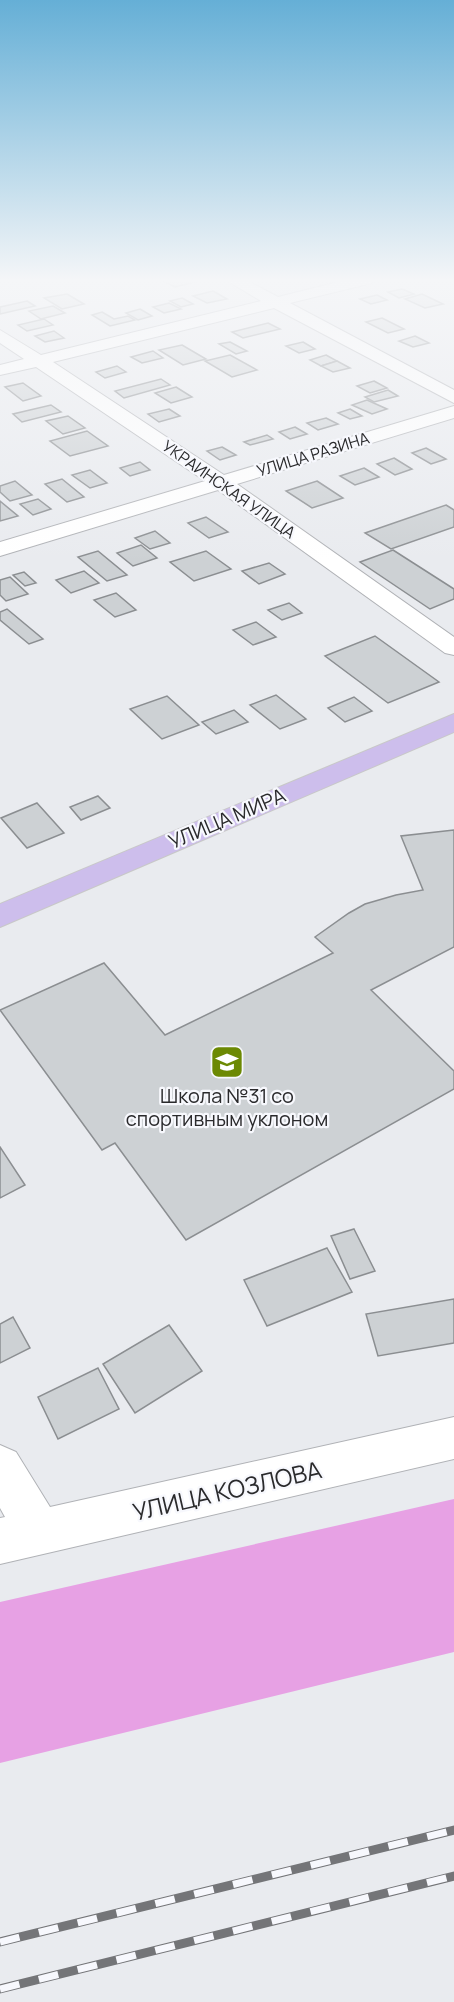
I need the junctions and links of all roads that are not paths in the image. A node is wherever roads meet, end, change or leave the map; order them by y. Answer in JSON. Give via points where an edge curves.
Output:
{"nodes":[{"id":1,"x":57,"y":373,"type":"edge"},
{"id":2,"x":410,"y":373,"type":"edge"},
{"id":3,"x":454,"y":397,"type":"edge"},
{"id":4,"x":454,"y":412,"type":"edge"},
{"id":5,"x":221,"y":482,"type":"junction"},
{"id":6,"x":0,"y":549,"type":"edge"},
{"id":7,"x":454,"y":648,"type":"edge"},
{"id":8,"x":454,"y":722,"type":"edge"},
{"id":9,"x":0,"y":916,"type":"edge"},
{"id":10,"x":454,"y":1438,"type":"edge"},
{"id":11,"x":0,"y":1467,"type":"edge"},
{"id":12,"x":20,"y":1537,"type":"edge"}],
"edges":[{"from":1,"to":5,"type":"street","name":"УКРАИНСКАЯ УЛИЦА"},
{"from":2,"to":3,"type":"street"},
{"from":4,"to":5,"type":"street","name":"УЛИЦА РАЗИНА"},
{"from":5,"to":6,"type":"street","name":"УЛИЦА РАЗИНА"},
{"from":5,"to":7,"type":"street","name":"УКРАИНСКАЯ УЛИЦА"},
{"from":8,"to":9,"type":"main road","name":"УЛИЦА МИРА"},
{"from":10,"to":12,"type":"street","name":"УЛИЦА КОЗЛОВА"},
{"from":11,"to":12,"type":"street"}]}
